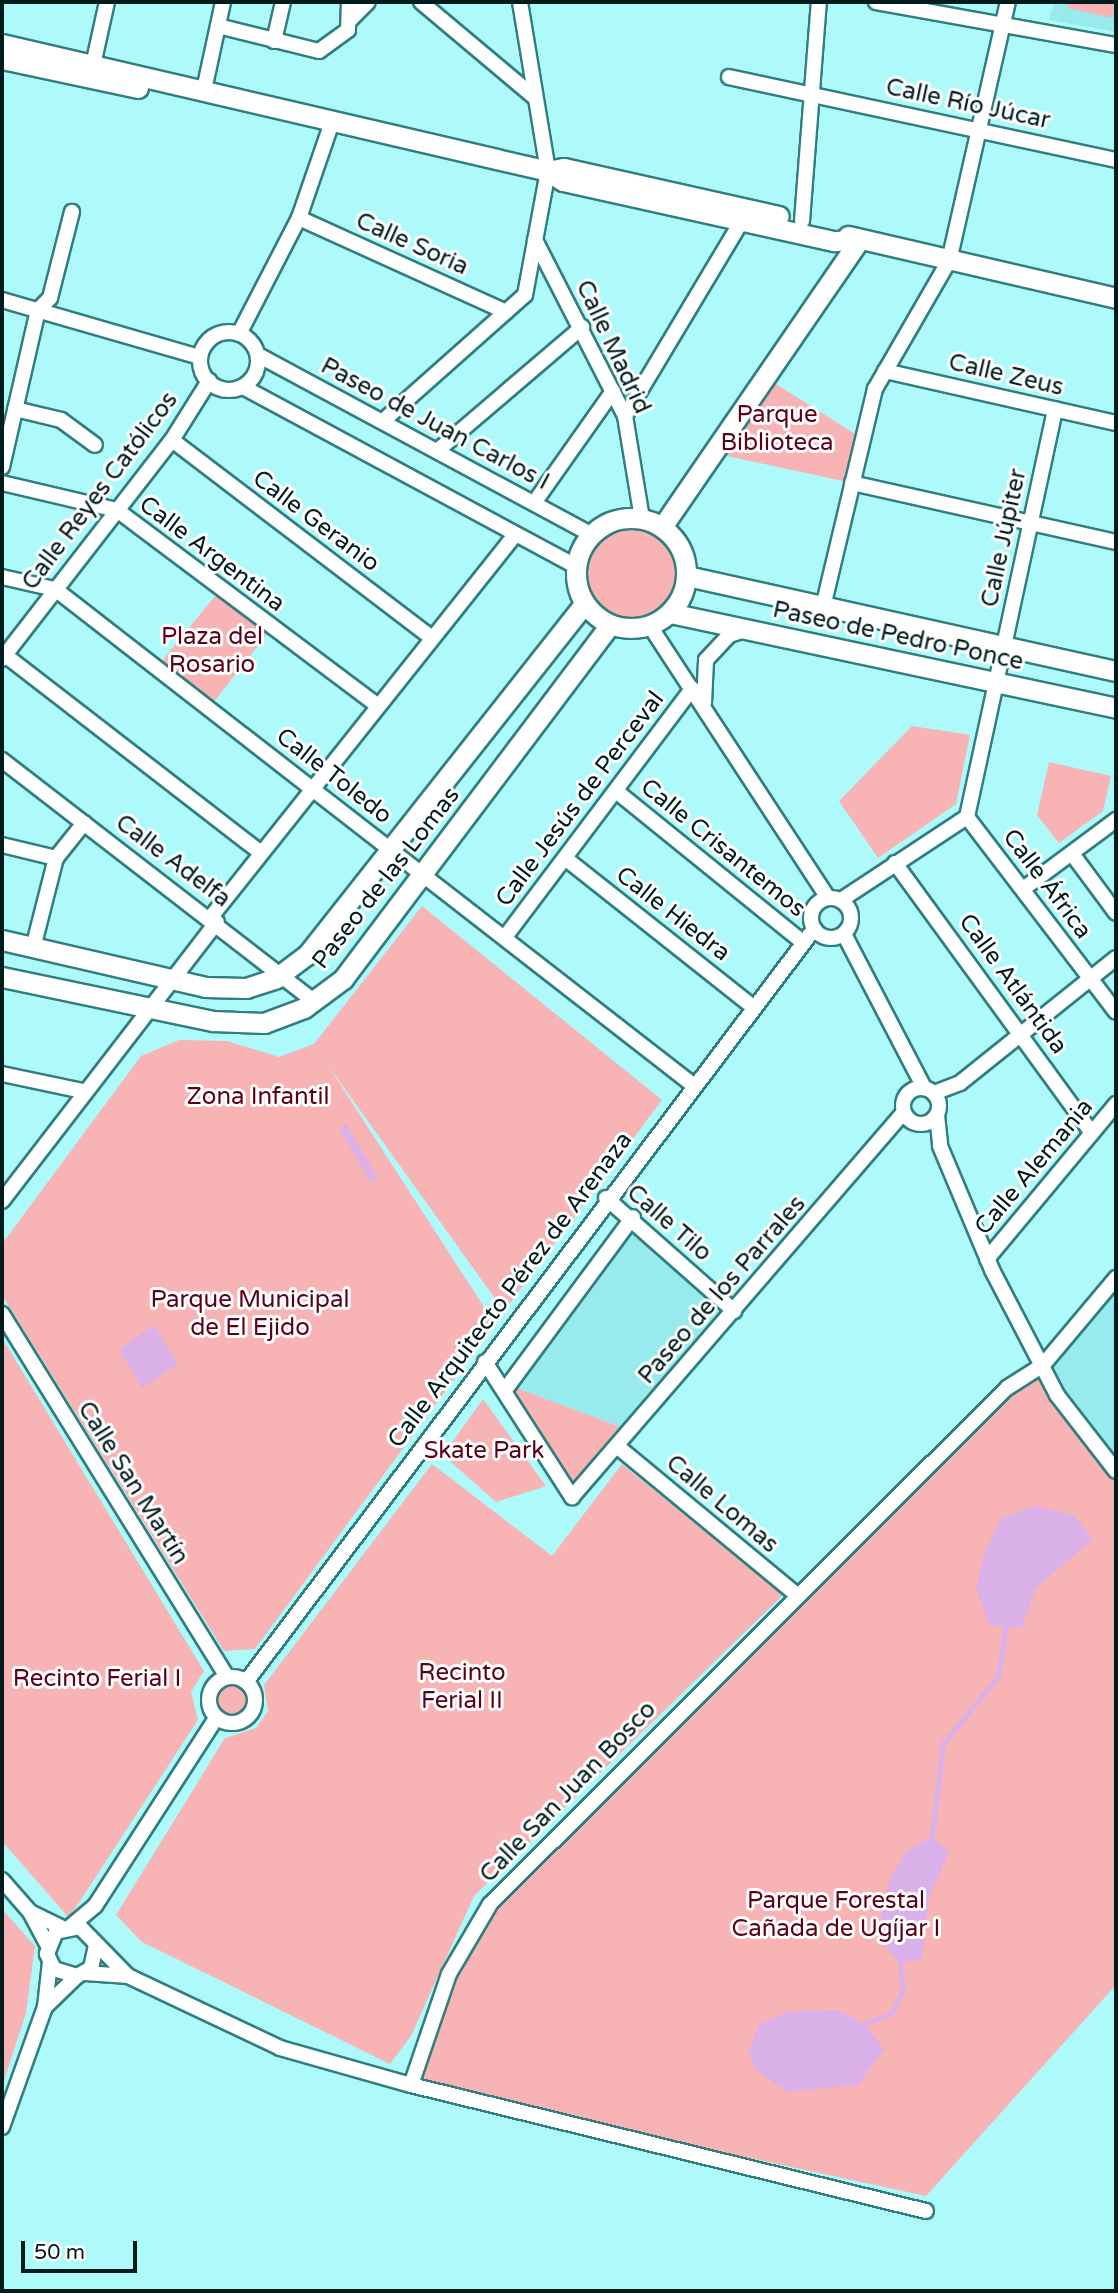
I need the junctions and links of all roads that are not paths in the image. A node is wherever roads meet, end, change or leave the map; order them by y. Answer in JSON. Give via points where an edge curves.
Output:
{"nodes":[{"id":1,"x":107,"y":2,"type":"edge"},
{"id":2,"x":223,"y":2,"type":"edge"},
{"id":3,"x":283,"y":2,"type":"edge"},
{"id":4,"x":349,"y":2,"type":"edge"},
{"id":5,"x":368,"y":2,"type":"edge"},
{"id":6,"x":421,"y":2,"type":"edge"},
{"id":7,"x":520,"y":2,"type":"edge"},
{"id":8,"x":819,"y":2,"type":"edge"},
{"id":9,"x":876,"y":2,"type":"edge"},
{"id":10,"x":1008,"y":2,"type":"edge"},
{"id":11,"x":913,"y":5,"type":"edge"},
{"id":12,"x":350,"y":20,"type":"junction"},
{"id":13,"x":1002,"y":24,"type":"junction"},
{"id":14,"x":218,"y":26,"type":"junction"},
{"id":15,"x":274,"y":41,"type":"junction"},
{"id":16,"x":2,"y":44,"type":"edge"},
{"id":17,"x":1116,"y":45,"type":"edge"},
{"id":18,"x":53,"y":56,"type":"junction"},
{"id":19,"x":2,"y":58,"type":"edge"},
{"id":20,"x":93,"y":65,"type":"junction"},
{"id":21,"x":729,"y":77,"type":"dead end"},
{"id":22,"x":204,"y":90,"type":"junction"},
{"id":23,"x":155,"y":92,"type":"junction"},
{"id":24,"x":810,"y":93,"type":"junction"},
{"id":25,"x":533,"y":96,"type":"junction"},
{"id":26,"x":286,"y":109,"type":"junction"},
{"id":27,"x":332,"y":122,"type":"junction"},
{"id":28,"x":979,"y":130,"type":"junction"},
{"id":29,"x":1116,"y":160,"type":"edge"},
{"id":30,"x":548,"y":171,"type":"junction"},
{"id":31,"x":72,"y":212,"type":"dead end"},
{"id":32,"x":299,"y":218,"type":"junction"},
{"id":33,"x":802,"y":221,"type":"junction"},
{"id":34,"x":749,"y":223,"type":"junction"},
{"id":35,"x":535,"y":240,"type":"junction"},
{"id":36,"x":859,"y":240,"type":"junction"},
{"id":37,"x":949,"y":261,"type":"junction"},
{"id":38,"x":1116,"y":298,"type":"edge"},
{"id":39,"x":2,"y":300,"type":"edge"},
{"id":40,"x":38,"y":310,"type":"junction"},
{"id":41,"x":506,"y":312,"type":"junction"},
{"id":42,"x":582,"y":327,"type":"junction"},
{"id":43,"x":240,"y":334,"type":"junction"},
{"id":44,"x":258,"y":355,"type":"junction"},
{"id":45,"x":200,"y":357,"type":"junction"},
{"id":46,"x":885,"y":371,"type":"junction"},
{"id":47,"x":209,"y":382,"type":"junction"},
{"id":48,"x":243,"y":387,"type":"junction"},
{"id":49,"x":613,"y":391,"type":"junction"},
{"id":50,"x":15,"y":409,"type":"junction"},
{"id":51,"x":1055,"y":409,"type":"junction"},
{"id":52,"x":625,"y":416,"type":"junction"},
{"id":53,"x":383,"y":421,"type":"junction"},
{"id":54,"x":1116,"y":423,"type":"edge"},
{"id":55,"x":172,"y":440,"type":"junction"},
{"id":56,"x":95,"y":445,"type":"dead end"},
{"id":57,"x":437,"y":451,"type":"junction"},
{"id":58,"x":2,"y":467,"type":"edge"},
{"id":59,"x":2,"y":483,"type":"edge"},
{"id":60,"x":852,"y":483,"type":"junction"},
{"id":61,"x":534,"y":503,"type":"junction"},
{"id":62,"x":117,"y":510,"type":"junction"},
{"id":63,"x":642,"y":519,"type":"junction"},
{"id":64,"x":1031,"y":523,"type":"junction"},
{"id":65,"x":662,"y":527,"type":"junction"},
{"id":66,"x":591,"y":534,"type":"junction"},
{"id":67,"x":515,"y":535,"type":"junction"},
{"id":68,"x":1116,"y":542,"type":"edge"},
{"id":69,"x":575,"y":566,"type":"junction"},
{"id":70,"x":687,"y":576,"type":"junction"},
{"id":71,"x":2,"y":577,"type":"edge"},
{"id":72,"x":55,"y":589,"type":"junction"},
{"id":73,"x":584,"y":604,"type":"junction"},
{"id":74,"x":823,"y":607,"type":"junction"},
{"id":75,"x":670,"y":613,"type":"junction"},
{"id":76,"x":610,"y":625,"type":"junction"},
{"id":77,"x":650,"y":626,"type":"junction"},
{"id":78,"x":747,"y":629,"type":"junction"},
{"id":79,"x":432,"y":638,"type":"junction"},
{"id":80,"x":1004,"y":646,"type":"junction"},
{"id":81,"x":3,"y":657,"type":"edge"},
{"id":82,"x":1116,"y":671,"type":"edge"},
{"id":83,"x":996,"y":682,"type":"junction"},
{"id":84,"x":692,"y":689,"type":"junction"},
{"id":85,"x":375,"y":704,"type":"junction"},
{"id":86,"x":705,"y":708,"type":"junction"},
{"id":87,"x":1116,"y":708,"type":"edge"},
{"id":88,"x":2,"y":760,"type":"edge"},
{"id":89,"x":312,"y":787,"type":"junction"},
{"id":90,"x":616,"y":791,"type":"junction"},
{"id":91,"x":967,"y":817,"type":"junction"},
{"id":92,"x":1116,"y":820,"type":"edge"},
{"id":93,"x":83,"y":823,"type":"junction"},
{"id":94,"x":2,"y":845,"type":"edge"},
{"id":95,"x":391,"y":848,"type":"junction"},
{"id":96,"x":261,"y":853,"type":"junction"},
{"id":97,"x":1073,"y":855,"type":"junction"},
{"id":98,"x":56,"y":858,"type":"junction"},
{"id":99,"x":565,"y":858,"type":"junction"},
{"id":100,"x":895,"y":863,"type":"junction"},
{"id":101,"x":424,"y":873,"type":"junction"},
{"id":102,"x":1023,"y":889,"type":"junction"},
{"id":103,"x":834,"y":899,"type":"junction"},
{"id":104,"x":1116,"y":913,"type":"edge"},
{"id":105,"x":214,"y":919,"type":"junction"},
{"id":106,"x":814,"y":929,"type":"junction"},
{"id":107,"x":844,"y":934,"type":"junction"},
{"id":108,"x":505,"y":937,"type":"junction"},
{"id":109,"x":2,"y":940,"type":"edge"},
{"id":110,"x":801,"y":941,"type":"junction"},
{"id":111,"x":33,"y":948,"type":"junction"},
{"id":112,"x":1116,"y":958,"type":"edge"},
{"id":113,"x":283,"y":973,"type":"junction"},
{"id":114,"x":2,"y":977,"type":"edge"},
{"id":115,"x":1090,"y":979,"type":"junction"},
{"id":116,"x":172,"y":980,"type":"junction"},
{"id":117,"x":314,"y":1001,"type":"junction"},
{"id":118,"x":752,"y":1006,"type":"junction"},
{"id":119,"x":147,"y":1011,"type":"junction"},
{"id":120,"x":1116,"y":1012,"type":"edge"},
{"id":121,"x":1023,"y":1033,"type":"junction"},
{"id":122,"x":907,"y":1066,"type":"junction"},
{"id":123,"x":2,"y":1074,"type":"edge"},
{"id":124,"x":693,"y":1085,"type":"junction"},
{"id":125,"x":83,"y":1091,"type":"junction"},
{"id":126,"x":929,"y":1091,"type":"junction"},
{"id":127,"x":908,"y":1095,"type":"junction"},
{"id":128,"x":1116,"y":1104,"type":"edge"},
{"id":129,"x":904,"y":1112,"type":"junction"},
{"id":130,"x":937,"y":1115,"type":"junction"},
{"id":131,"x":917,"y":1124,"type":"junction"},
{"id":132,"x":1092,"y":1133,"type":"junction"},
{"id":133,"x":940,"y":1146,"type":"junction"},
{"id":134,"x":606,"y":1198,"type":"junction"},
{"id":135,"x":2,"y":1201,"type":"edge"},
{"id":136,"x":633,"y":1217,"type":"junction"},
{"id":137,"x":987,"y":1259,"type":"junction"},
{"id":138,"x":1116,"y":1278,"type":"edge"},
{"id":139,"x":734,"y":1311,"type":"junction"},
{"id":140,"x":2,"y":1314,"type":"edge"},
{"id":141,"x":485,"y":1362,"type":"junction"},
{"id":142,"x":1042,"y":1365,"type":"junction"},
{"id":143,"x":505,"y":1390,"type":"junction"},
{"id":144,"x":618,"y":1447,"type":"junction"},
{"id":145,"x":1116,"y":1471,"type":"edge"},
{"id":146,"x":797,"y":1595,"type":"junction"},
{"id":147,"x":227,"y":1677,"type":"junction"},
{"id":148,"x":246,"y":1682,"type":"junction"},
{"id":149,"x":216,"y":1718,"type":"junction"},
{"id":150,"x":2,"y":1880,"type":"edge"},
{"id":151,"x":95,"y":1906,"type":"junction"},
{"id":152,"x":30,"y":1912,"type":"junction"},
{"id":153,"x":67,"y":1927,"type":"junction"},
{"id":154,"x":95,"y":1941,"type":"junction"},
{"id":155,"x":48,"y":1946,"type":"junction"},
{"id":156,"x":50,"y":1962,"type":"junction"},
{"id":157,"x":81,"y":1975,"type":"junction"},
{"id":158,"x":128,"y":1976,"type":"junction"},
{"id":159,"x":45,"y":2007,"type":"junction"},
{"id":160,"x":411,"y":2085,"type":"junction"},
{"id":161,"x":2,"y":2127,"type":"edge"},
{"id":162,"x":926,"y":2211,"type":"dead end"}],
"edges":[{"from":1,"to":20,"type":"street"},
{"from":2,"to":14,"type":"street"},
{"from":3,"to":15,"type":"street"},
{"from":4,"to":12,"type":"street"},
{"from":5,"to":12,"type":"street"},
{"from":6,"to":25,"type":"street"},
{"from":7,"to":25,"type":"street"},
{"from":8,"to":24,"type":"street"},
{"from":9,"to":11,"type":"street"},
{"from":10,"to":13,"type":"street"},
{"from":11,"to":13,"type":"street"},
{"from":12,"to":15,"type":"street","via":[[348,30],[319,51]]},
{"from":13,"to":17,"type":"street"},
{"from":13,"to":28,"type":"street"},
{"from":14,"to":15,"type":"street"},
{"from":14,"to":22,"type":"street"},
{"from":16,"to":18,"type":"main road"},
{"from":18,"to":19,"type":"main road","via":[[49,62]]},
{"from":18,"to":20,"type":"main road"},
{"from":19,"to":23,"type":"main road"},
{"from":20,"to":22,"type":"main road"},
{"from":21,"to":24,"type":"street","name":"Calle Río Júcar"},
{"from":22,"to":23,"type":"main road"},
{"from":22,"to":26,"type":"main road"},
{"from":23,"to":26,"type":"main road","via":[[210,105]]},
{"from":24,"to":28,"type":"street","name":"Calle Río Júcar"},
{"from":24,"to":33,"type":"street"},
{"from":25,"to":30,"type":"street"},
{"from":26,"to":27,"type":"main road"},
{"from":27,"to":30,"type":"main road"},
{"from":27,"to":32,"type":"street"},
{"from":28,"to":29,"type":"street","name":"Calle Río Júcar"},
{"from":28,"to":37,"type":"street"},
{"from":30,"to":33,"type":"main road","via":[[564,168]]},
{"from":30,"to":34,"type":"main road","via":[[563,181]]},
{"from":30,"to":35,"type":"street"},
{"from":31,"to":40,"type":"street","via":[[50,298]]},
{"from":32,"to":41,"type":"street","name":"Calle Soria"},
{"from":32,"to":43,"type":"street"},
{"from":33,"to":34,"type":"main road"},
{"from":33,"to":36,"type":"main road"},
{"from":34,"to":36,"type":"main road"},
{"from":34,"to":52,"type":"street"},
{"from":35,"to":41,"type":"street","via":[[525,295]]},
{"from":35,"to":42,"type":"street","name":"Calle Madrid"},
{"from":36,"to":37,"type":"main road"},
{"from":36,"to":65,"type":"main road"},
{"from":37,"to":38,"type":"main road"},
{"from":37,"to":46,"type":"street"},
{"from":39,"to":40,"type":"street"},
{"from":40,"to":45,"type":"street"},
{"from":40,"to":50,"type":"street"},
{"from":41,"to":53,"type":"street"},
{"from":42,"to":49,"type":"street","name":"Calle Madrid"},
{"from":42,"to":57,"type":"street"},
{"from":43,"to":44,"type":"street"},
{"from":43,"to":45,"type":"street","via":[[214,336]]},
{"from":44,"to":48,"type":"street","via":[[256,373]]},
{"from":44,"to":53,"type":"street","name":"Paseo de Juan Carlos I"},
{"from":45,"to":47,"type":"street"},
{"from":46,"to":51,"type":"street","name":"Calle Zeus"},
{"from":46,"to":60,"type":"street"},
{"from":47,"to":48,"type":"street","via":[[225,390]]},
{"from":47,"to":55,"type":"street","name":"Calle Reyes Católicos"},
{"from":48,"to":67,"type":"street"},
{"from":49,"to":52,"type":"street","name":"Calle Madrid"},
{"from":49,"to":61,"type":"street"},
{"from":50,"to":56,"type":"street","via":[[61,420]]},
{"from":50,"to":58,"type":"street"},
{"from":51,"to":54,"type":"street","name":"Calle Zeus"},
{"from":51,"to":64,"type":"street","name":"Calle Júpiter"},
{"from":52,"to":63,"type":"street","name":"Calle Madrid"},
{"from":53,"to":57,"type":"street","name":"Paseo de Juan Carlos I"},
{"from":55,"to":62,"type":"street","name":"Calle Reyes Católicos"},
{"from":55,"to":79,"type":"street","name":"Calle Geranio"},
{"from":57,"to":61,"type":"street","name":"Paseo de Juan Carlos I"},
{"from":59,"to":62,"type":"street","name":"Calle Argentina"},
{"from":60,"to":64,"type":"street"},
{"from":60,"to":74,"type":"street"},
{"from":61,"to":66,"type":"street","name":"Paseo de Juan Carlos I"},
{"from":62,"to":72,"type":"street","name":"Calle Reyes Católicos"},
{"from":62,"to":85,"type":"street","name":"Calle Argentina"},
{"from":63,"to":65,"type":"main road"},
{"from":63,"to":66,"type":"main road","via":[[624,518]]},
{"from":64,"to":68,"type":"street"},
{"from":64,"to":80,"type":"street","name":"Calle Júpiter"},
{"from":65,"to":70,"type":"main road","via":[[684,557]]},
{"from":66,"to":69,"type":"main road"},
{"from":67,"to":69,"type":"street"},
{"from":67,"to":79,"type":"street"},
{"from":69,"to":73,"type":"main road"},
{"from":70,"to":74,"type":"main road","name":"Paseo de Pedro Ponce"},
{"from":70,"to":75,"type":"main road"},
{"from":71,"to":72,"type":"street","name":"Calle Toledo"},
{"from":72,"to":81,"type":"street","name":"Calle Reyes Católicos"},
{"from":72,"to":89,"type":"street","name":"Calle Toledo"},
{"from":73,"to":76,"type":"main road"},
{"from":73,"to":95,"type":"main road","name":"Paseo de las Lomas"},
{"from":74,"to":80,"type":"main road","name":"Paseo de Pedro Ponce"},
{"from":75,"to":77,"type":"main road"},
{"from":75,"to":78,"type":"main road","name":"Paseo de Pedro Ponce"},
{"from":76,"to":77,"type":"main road"},
{"from":76,"to":101,"type":"main road","name":"Paseo de las Lomas"},
{"from":77,"to":84,"type":"street"},
{"from":78,"to":83,"type":"main road","name":"Paseo de Pedro Ponce"},
{"from":78,"to":86,"type":"street","via":[[729,635],[706,660]]},
{"from":79,"to":85,"type":"street"},
{"from":80,"to":82,"type":"main road","name":"Paseo de Pedro Ponce"},
{"from":80,"to":83,"type":"street","name":"Calle Júpiter"},
{"from":81,"to":96,"type":"street"},
{"from":83,"to":87,"type":"main road","name":"Paseo de Pedro Ponce"},
{"from":83,"to":91,"type":"street","name":"Calle Júpiter"},
{"from":84,"to":86,"type":"street"},
{"from":84,"to":90,"type":"street","name":"Calle Jesús de Perceval"},
{"from":85,"to":89,"type":"street"},
{"from":86,"to":103,"type":"street"},
{"from":88,"to":93,"type":"street","name":"Calle Adelfa"},
{"from":89,"to":95,"type":"street","name":"Calle Toledo"},
{"from":89,"to":96,"type":"street"},
{"from":90,"to":99,"type":"street","name":"Calle Jesús de Perceval"},
{"from":90,"to":110,"type":"street","name":"Calle Crisantemos"},
{"from":91,"to":100,"type":"street"},
{"from":91,"to":102,"type":"street","name":"Calle África"},
{"from":92,"to":97,"type":"street"},
{"from":93,"to":98,"type":"street"},
{"from":93,"to":105,"type":"street","name":"Calle Adelfa"},
{"from":94,"to":98,"type":"street"},
{"from":95,"to":101,"type":"street","name":"Calle Toledo"},
{"from":95,"to":113,"type":"main road","name":"Paseo de las Lomas","via":[[307,956]]},
{"from":96,"to":105,"type":"street"},
{"from":97,"to":102,"type":"street"},
{"from":97,"to":104,"type":"street"},
{"from":98,"to":111,"type":"street"},
{"from":99,"to":108,"type":"street","name":"Calle Jesús de Perceval"},
{"from":99,"to":118,"type":"street","name":"Calle Hiedra"},
{"from":100,"to":103,"type":"street"},
{"from":100,"to":121,"type":"street","name":"Calle Atlántida"},
{"from":101,"to":108,"type":"street","name":"Calle Toledo"},
{"from":101,"to":117,"type":"main road","name":"Paseo de las Lomas","via":[[343,979]]},
{"from":102,"to":115,"type":"street","name":"Calle África"},
{"from":103,"to":106,"type":"street","via":[[813,910]]},
{"from":103,"to":107,"type":"street","via":[[852,916]]},
{"from":105,"to":113,"type":"street","name":"Calle Adelfa"},
{"from":105,"to":116,"type":"street"},
{"from":106,"to":107,"type":"street","via":[[832,938]]},
{"from":106,"to":110,"type":"street","name":"Calle Arquitecto Pérez de Arenaza"},
{"from":107,"to":122,"type":"street"},
{"from":108,"to":124,"type":"street","name":"Calle Toledo"},
{"from":109,"to":111,"type":"main road","name":"Paseo de las Lomas"},
{"from":110,"to":118,"type":"street","name":"Calle Arquitecto Pérez de Arenaza"},
{"from":111,"to":116,"type":"main road","name":"Paseo de las Lomas"},
{"from":112,"to":115,"type":"street"},
{"from":113,"to":116,"type":"main road","name":"Paseo de las Lomas","via":[[246,988]]},
{"from":113,"to":117,"type":"street","name":"Calle Adelfa"},
{"from":114,"to":119,"type":"main road","name":"Paseo de las Lomas"},
{"from":115,"to":120,"type":"street","name":"Calle África"},
{"from":115,"to":121,"type":"street"},
{"from":116,"to":119,"type":"street"},
{"from":117,"to":119,"type":"main road","name":"Paseo de las Lomas","via":[[264,1023]]},
{"from":118,"to":124,"type":"street","name":"Calle Arquitecto Pérez de Arenaza"},
{"from":119,"to":125,"type":"street"},
{"from":121,"to":126,"type":"street","via":[[960,1083]]},
{"from":121,"to":132,"type":"street","name":"Calle Atlántida"},
{"from":122,"to":126,"type":"street"},
{"from":122,"to":127,"type":"street"},
{"from":123,"to":125,"type":"street"},
{"from":124,"to":134,"type":"street","name":"Calle Arquitecto Pérez de Arenaza"},
{"from":125,"to":135,"type":"street"},
{"from":126,"to":127,"type":"street"},
{"from":126,"to":130,"type":"street"},
{"from":127,"to":129,"type":"street"},
{"from":128,"to":132,"type":"street","name":"Calle Alemania"},
{"from":129,"to":131,"type":"street"},
{"from":129,"to":139,"type":"street","name":"Paseo de los Parrales"},
{"from":130,"to":131,"type":"street"},
{"from":130,"to":133,"type":"street"},
{"from":131,"to":133,"type":"street"},
{"from":132,"to":137,"type":"street","name":"Calle Alemania"},
{"from":133,"to":137,"type":"street"},
{"from":134,"to":136,"type":"street","name":"Calle Tilo"},
{"from":134,"to":141,"type":"street","name":"Calle Arquitecto Pérez de Arenaza"},
{"from":136,"to":139,"type":"street","name":"Calle Tilo"},
{"from":136,"to":143,"type":"street"},
{"from":137,"to":142,"type":"street"},
{"from":138,"to":142,"type":"street","name":"Calle San Juan Bosco"},
{"from":139,"to":144,"type":"street","name":"Paseo de los Parrales"},
{"from":140,"to":147,"type":"street","name":"Calle San Martín"},
{"from":141,"to":143,"type":"street"},
{"from":141,"to":148,"type":"street","name":"Calle Arquitecto Pérez de Arenaza"},
{"from":142,"to":145,"type":"street","via":[[1057,1395]]},
{"from":142,"to":146,"type":"street","name":"Calle San Juan Bosco","via":[[1007,1388]]},
{"from":143,"to":144,"type":"street","name":"Paseo de los Parrales","via":[[572,1497]]},
{"from":144,"to":146,"type":"street","name":"Calle Lomas"},
{"from":146,"to":160,"type":"street","name":"Calle San Juan Bosco","via":[[490,1904],[449,1974]]},
{"from":147,"to":148,"type":"street"},
{"from":147,"to":149,"type":"street","via":[[210,1691]]},
{"from":148,"to":149,"type":"street","via":[[255,1702],[250,1715],[237,1723]]},
{"from":149,"to":151,"type":"street"},
{"from":150,"to":152,"type":"street"},
{"from":151,"to":153,"type":"street"},
{"from":151,"to":154,"type":"street"},
{"from":152,"to":153,"type":"street"},
{"from":152,"to":155,"type":"street"},
{"from":153,"to":154,"type":"street"},
{"from":153,"to":155,"type":"street"},
{"from":154,"to":157,"type":"street","via":[[96,1961]]},
{"from":154,"to":158,"type":"street"},
{"from":155,"to":156,"type":"street"},
{"from":156,"to":157,"type":"street","via":[[61,1973]]},
{"from":156,"to":159,"type":"street"},
{"from":157,"to":158,"type":"street"},
{"from":157,"to":159,"type":"street"},
{"from":158,"to":160,"type":"street","via":[[281,2048]]},
{"from":159,"to":161,"type":"street"},
{"from":160,"to":162,"type":"street"}]}
